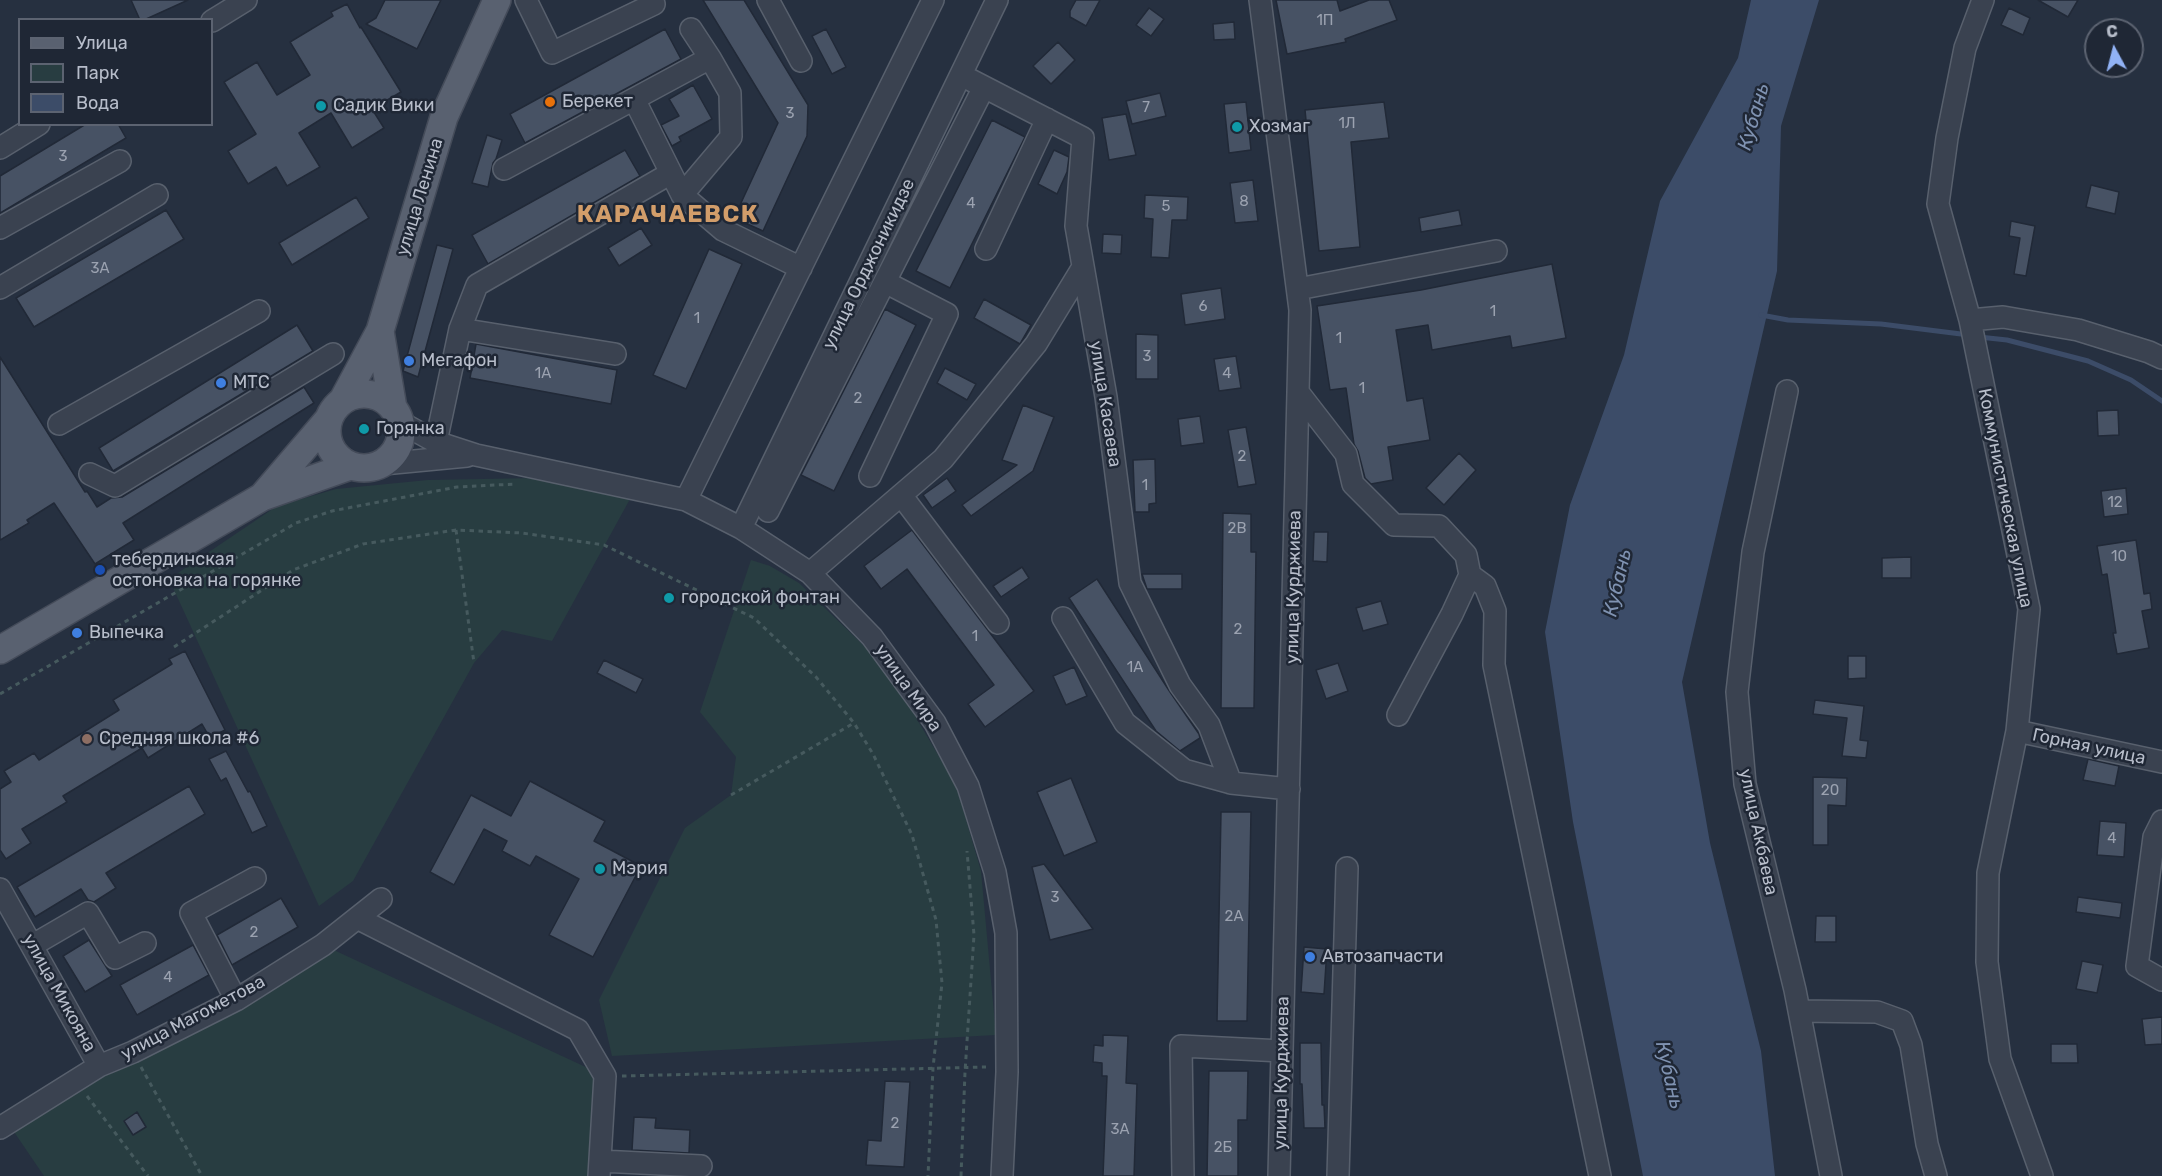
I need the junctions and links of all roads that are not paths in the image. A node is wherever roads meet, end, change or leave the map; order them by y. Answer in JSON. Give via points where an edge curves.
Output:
{"nodes":[{"id":1,"x":246,"y":0,"type":"edge"},
{"id":2,"x":497,"y":0,"type":"edge"},
{"id":3,"x":526,"y":0,"type":"edge"},
{"id":4,"x":652,"y":0,"type":"edge"},
{"id":5,"x":768,"y":0,"type":"edge"},
{"id":6,"x":933,"y":0,"type":"edge"},
{"id":7,"x":997,"y":0,"type":"edge"},
{"id":8,"x":1260,"y":0,"type":"edge"},
{"id":9,"x":1983,"y":0,"type":"edge"},
{"id":10,"x":213,"y":20,"type":"edge"},
{"id":11,"x":691,"y":29,"type":"dead end"},
{"id":12,"x":710,"y":58,"type":"junction"},
{"id":13,"x":801,"y":61,"type":"dead end"},
{"id":14,"x":961,"y":75,"type":"junction"},
{"id":15,"x":984,"y":87,"type":"junction"},
{"id":16,"x":634,"y":99,"type":"junction"},
{"id":17,"x":1047,"y":119,"type":"junction"},
{"id":18,"x":36,"y":126,"type":"edge"},
{"id":19,"x":0,"y":148,"type":"edge"},
{"id":20,"x":120,"y":161,"type":"dead end"},
{"id":21,"x":504,"y":169,"type":"dead end"},
{"id":22,"x":671,"y":173,"type":"junction"},
{"id":23,"x":157,"y":195,"type":"dead end"},
{"id":24,"x":682,"y":195,"type":"junction"},
{"id":25,"x":0,"y":228,"type":"edge"},
{"id":26,"x":986,"y":249,"type":"dead end"},
{"id":27,"x":1496,"y":251,"type":"dead end"},
{"id":28,"x":1083,"y":267,"type":"junction"},
{"id":29,"x":801,"y":268,"type":"junction"},
{"id":30,"x":885,"y":282,"type":"junction"},
{"id":31,"x":0,"y":288,"type":"edge"},
{"id":32,"x":1298,"y":289,"type":"junction"},
{"id":33,"x":259,"y":311,"type":"dead end"},
{"id":34,"x":1970,"y":320,"type":"junction"},
{"id":35,"x":460,"y":329,"type":"junction"},
{"id":36,"x":380,"y":331,"type":"junction"},
{"id":37,"x":333,"y":354,"type":"dead end"},
{"id":38,"x":615,"y":354,"type":"dead end"},
{"id":39,"x":2162,"y":358,"type":"edge"},
{"id":40,"x":1298,"y":392,"type":"junction"},
{"id":41,"x":1787,"y":392,"type":"dead end"},
{"id":42,"x":335,"y":411,"type":"junction"},
{"id":43,"x":397,"y":415,"type":"junction"},
{"id":44,"x":59,"y":424,"type":"dead end"},
{"id":45,"x":436,"y":442,"type":"junction"},
{"id":46,"x":476,"y":455,"type":"junction"},
{"id":47,"x":383,"y":464,"type":"junction"},
{"id":48,"x":350,"y":466,"type":"junction"},
{"id":49,"x":90,"y":474,"type":"dead end"},
{"id":50,"x":870,"y":476,"type":"dead end"},
{"id":51,"x":901,"y":495,"type":"junction"},
{"id":52,"x":262,"y":498,"type":"junction"},
{"id":53,"x":686,"y":500,"type":"junction"},
{"id":54,"x":768,"y":511,"type":"dead end"},
{"id":55,"x":741,"y":528,"type":"junction"},
{"id":56,"x":810,"y":573,"type":"junction"},
{"id":57,"x":1470,"y":575,"type":"junction"},
{"id":58,"x":1063,"y":618,"type":"dead end"},
{"id":59,"x":998,"y":623,"type":"dead end"},
{"id":60,"x":0,"y":650,"type":"edge"},
{"id":61,"x":1398,"y":715,"type":"dead end"},
{"id":62,"x":2017,"y":731,"type":"junction"},
{"id":63,"x":2162,"y":762,"type":"edge"},
{"id":64,"x":1231,"y":783,"type":"junction"},
{"id":65,"x":1289,"y":789,"type":"junction"},
{"id":66,"x":2162,"y":821,"type":"edge"},
{"id":67,"x":1347,"y":868,"type":"dead end"},
{"id":68,"x":255,"y":878,"type":"dead end"},
{"id":69,"x":0,"y":889,"type":"edge"},
{"id":70,"x":381,"y":899,"type":"dead end"},
{"id":71,"x":357,"y":918,"type":"junction"},
{"id":72,"x":145,"y":943,"type":"dead end"},
{"id":73,"x":33,"y":945,"type":"junction"},
{"id":74,"x":2162,"y":980,"type":"edge"},
{"id":75,"x":236,"y":1000,"type":"junction"},
{"id":76,"x":1800,"y":1011,"type":"junction"},
{"id":77,"x":1282,"y":1051,"type":"junction"},
{"id":78,"x":99,"y":1066,"type":"junction"},
{"id":79,"x":0,"y":1128,"type":"edge"},
{"id":80,"x":701,"y":1166,"type":"dead end"},
{"id":81,"x":600,"y":1168,"type":"edge"},
{"id":82,"x":1002,"y":1176,"type":"edge"},
{"id":83,"x":1183,"y":1176,"type":"edge"},
{"id":84,"x":1279,"y":1176,"type":"edge"},
{"id":85,"x":1338,"y":1176,"type":"edge"},
{"id":86,"x":1600,"y":1176,"type":"edge"},
{"id":87,"x":1831,"y":1176,"type":"edge"},
{"id":88,"x":1936,"y":1176,"type":"edge"},
{"id":89,"x":2042,"y":1176,"type":"edge"}],
"edges":[{"from":1,"to":10,"type":"street"},
{"from":2,"to":36,"type":"main road","name":"улица Ленина","via":[[444,117]]},
{"from":3,"to":4,"type":"street","via":[[552,53],[654,4]]},
{"from":5,"to":13,"type":"street"},
{"from":6,"to":29,"type":"street"},
{"from":7,"to":14,"type":"street","name":"улица Орджоникидзе"},
{"from":8,"to":32,"type":"street","name":"улица Курджиева"},
{"from":9,"to":34,"type":"street","name":"Коммунистическая улица","via":[[1965,48],[1938,204]]},
{"from":11,"to":12,"type":"street"},
{"from":12,"to":16,"type":"street"},
{"from":12,"to":24,"type":"street","via":[[730,93],[731,137]]},
{"from":14,"to":15,"type":"street","name":"улица Касаева"},
{"from":14,"to":55,"type":"street","name":"улица Орджоникидзе"},
{"from":15,"to":17,"type":"street","name":"улица Касаева"},
{"from":15,"to":30,"type":"street"},
{"from":16,"to":21,"type":"street"},
{"from":16,"to":22,"type":"street"},
{"from":17,"to":26,"type":"street"},
{"from":17,"to":28,"type":"street","name":"улица Касаева","via":[[1083,138],[1076,226]]},
{"from":18,"to":19,"type":"street"},
{"from":20,"to":25,"type":"street"},
{"from":22,"to":24,"type":"street"},
{"from":22,"to":35,"type":"street","via":[[477,285]]},
{"from":23,"to":31,"type":"street"},
{"from":24,"to":29,"type":"street","via":[[723,230]]},
{"from":27,"to":32,"type":"street"},
{"from":28,"to":51,"type":"street","via":[[1029,353],[943,459]]},
{"from":28,"to":64,"type":"street","name":"улица Касаева","via":[[1106,397],[1130,583],[1180,685],[1209,725]]},
{"from":29,"to":53,"type":"street"},
{"from":30,"to":50,"type":"street","via":[[947,314]]},
{"from":30,"to":54,"type":"street"},
{"from":32,"to":40,"type":"street","name":"улица Курджиева"},
{"from":33,"to":44,"type":"street"},
{"from":34,"to":39,"type":"street","via":[[2003,317],[2078,330]]},
{"from":34,"to":62,"type":"street","name":"Коммунистическая улица","via":[[2029,609]]},
{"from":35,"to":38,"type":"street"},
{"from":35,"to":45,"type":"street"},
{"from":36,"to":42,"type":"main road","name":"улица Ленина"},
{"from":36,"to":43,"type":"main road","name":"улица Ленина"},
{"from":37,"to":49,"type":"street","via":[[115,486]]},
{"from":40,"to":57,"type":"street","via":[[1346,454],[1353,484],[1394,525],[1439,526],[1466,555]]},
{"from":40,"to":65,"type":"street","name":"улица Курджиева"},
{"from":41,"to":76,"type":"street","name":"улица Акбаева","via":[[1753,552],[1737,692],[1745,784]]},
{"from":42,"to":43,"type":"main road","via":[[355,394],[371,394],[383,399]]},
{"from":42,"to":48,"type":"main road","via":[[326,436],[330,449]]},
{"from":42,"to":52,"type":"main road","name":"улица Ленина"},
{"from":43,"to":45,"type":"street","name":"улица Мира"},
{"from":43,"to":47,"type":"main road","via":[[401,435],[398,447]]},
{"from":45,"to":46,"type":"street","name":"улица Мира"},
{"from":46,"to":47,"type":"street","name":"улица Мира"},
{"from":46,"to":53,"type":"street","name":"улица Мира"},
{"from":47,"to":48,"type":"main road","via":[[362,469]]},
{"from":48,"to":52,"type":"main road","name":"улица Ленина"},
{"from":51,"to":56,"type":"street"},
{"from":51,"to":59,"type":"street"},
{"from":52,"to":60,"type":"main road","name":"улица Ленина"},
{"from":53,"to":55,"type":"street","name":"улица Мира"},
{"from":55,"to":56,"type":"street","name":"улица Мира"},
{"from":56,"to":82,"type":"street","name":"улица Мира","via":[[872,637],[935,723],[968,786],[995,872],[1006,933],[1007,1071]]},
{"from":57,"to":61,"type":"street"},
{"from":57,"to":86,"type":"street","via":[[1485,586],[1495,611],[1494,665]]},
{"from":58,"to":64,"type":"street","via":[[1125,723],[1184,770]]},
{"from":62,"to":63,"type":"street","name":"Горная улица"},
{"from":62,"to":89,"type":"street","name":"Коммунистическая улица","via":[[1988,873],[1987,962],[2000,1059]]},
{"from":64,"to":65,"type":"street"},
{"from":65,"to":77,"type":"street","name":"улица Курджиева"},
{"from":66,"to":74,"type":"street","via":[[2154,837],[2138,966]]},
{"from":67,"to":85,"type":"street"},
{"from":68,"to":75,"type":"street","via":[[191,913]]},
{"from":69,"to":73,"type":"street","name":"улица Микояна"},
{"from":70,"to":71,"type":"street","name":"улица Магометова"},
{"from":71,"to":75,"type":"street","name":"улица Магометова","via":[[323,945]]},
{"from":71,"to":81,"type":"street","via":[[578,1030],[605,1076]]},
{"from":72,"to":73,"type":"street","via":[[115,958],[88,913]]},
{"from":73,"to":78,"type":"street","name":"улица Микояна"},
{"from":75,"to":78,"type":"street","name":"улица Магометова"},
{"from":76,"to":87,"type":"street","name":"улица Акбаева"},
{"from":76,"to":88,"type":"street","via":[[1877,1012],[1902,1021],[1911,1045]]},
{"from":77,"to":83,"type":"street","via":[[1181,1046]]},
{"from":77,"to":84,"type":"street","name":"улица Курджиева"},
{"from":78,"to":79,"type":"street","name":"улица Магометова"},
{"from":80,"to":81,"type":"street"}]}
